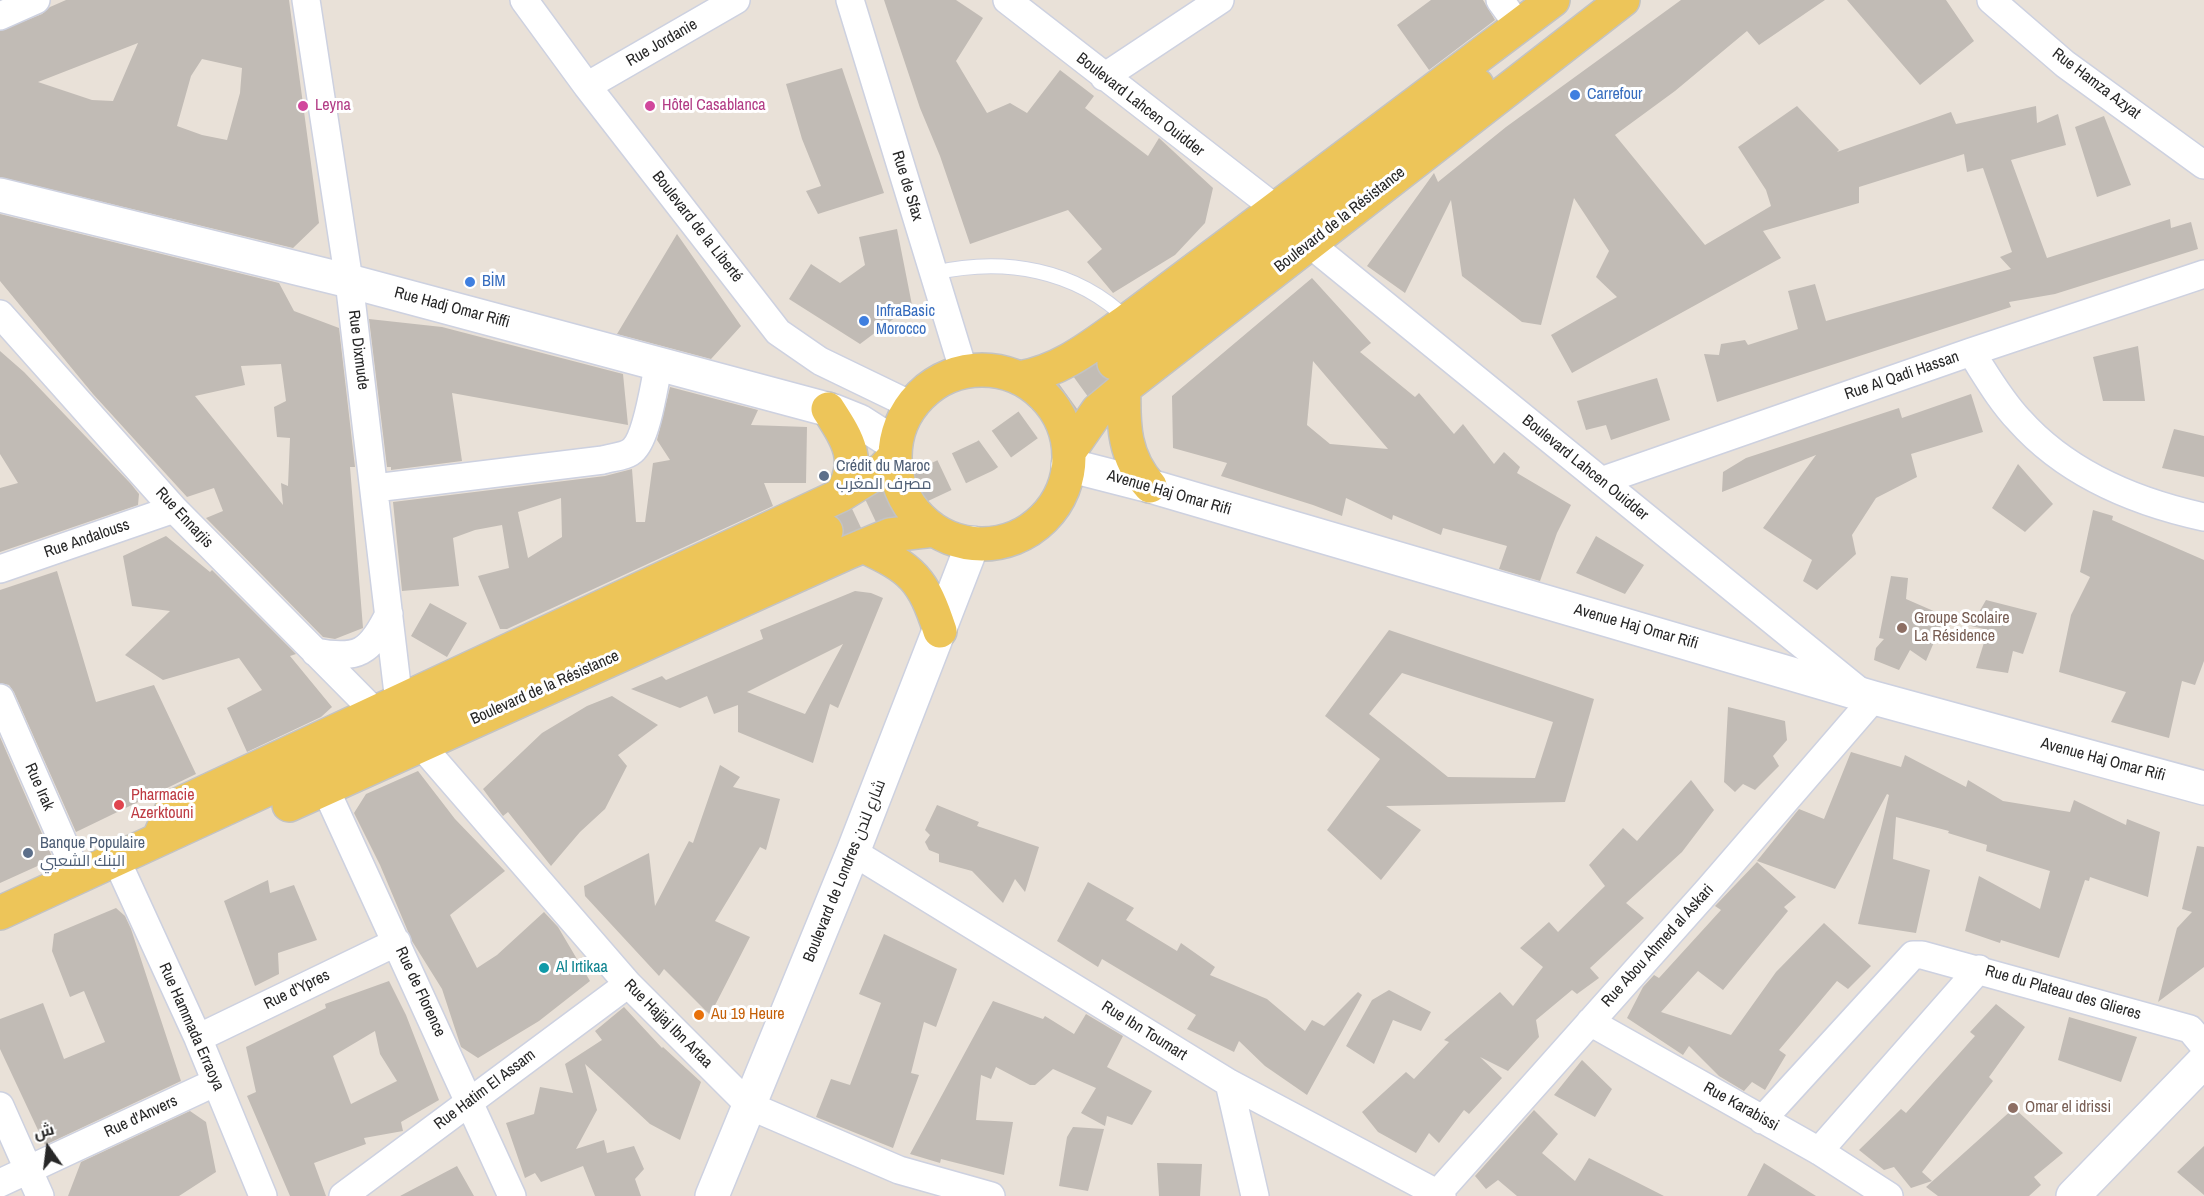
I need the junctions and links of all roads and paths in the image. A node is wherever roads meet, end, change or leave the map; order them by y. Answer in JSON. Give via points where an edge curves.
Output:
{"nodes":[{"id":1,"x":306,"y":0,"type":"edge"},
{"id":2,"x":524,"y":0,"type":"edge"},
{"id":3,"x":736,"y":0,"type":"edge"},
{"id":4,"x":850,"y":0,"type":"edge"},
{"id":5,"x":1007,"y":0,"type":"edge"},
{"id":6,"x":1220,"y":0,"type":"edge"},
{"id":7,"x":1553,"y":0,"type":"edge"},
{"id":8,"x":1588,"y":0,"type":"edge"},
{"id":9,"x":1623,"y":0,"type":"edge"},
{"id":10,"x":1991,"y":0,"type":"edge"},
{"id":11,"x":28,"y":2,"type":"edge"},
{"id":12,"x":1509,"y":13,"type":"edge"},
{"id":13,"x":0,"y":16,"type":"edge"},
{"id":14,"x":1104,"y":77,"type":"junction"},
{"id":15,"x":587,"y":86,"type":"junction"},
{"id":16,"x":2204,"y":165,"type":"edge"},
{"id":17,"x":0,"y":195,"type":"edge"},
{"id":18,"x":1275,"y":208,"type":"junction"},
{"id":19,"x":1310,"y":244,"type":"junction"},
{"id":20,"x":934,"y":273,"type":"junction"},
{"id":21,"x":2204,"y":274,"type":"edge"},
{"id":22,"x":349,"y":281,"type":"junction"},
{"id":23,"x":0,"y":314,"type":"edge"},
{"id":24,"x":1128,"y":320,"type":"junction"},
{"id":25,"x":1971,"y":352,"type":"junction"},
{"id":26,"x":659,"y":363,"type":"junction"},
{"id":27,"x":964,"y":372,"type":"junction"},
{"id":28,"x":1119,"y":375,"type":"junction"},
{"id":29,"x":1020,"y":378,"type":"junction"},
{"id":30,"x":911,"y":405,"type":"junction"},
{"id":31,"x":828,"y":409,"type":"junction"},
{"id":32,"x":895,"y":450,"type":"junction"},
{"id":33,"x":1068,"y":458,"type":"junction"},
{"id":34,"x":1601,"y":481,"type":"junction"},
{"id":35,"x":1150,"y":486,"type":"junction"},
{"id":36,"x":375,"y":488,"type":"junction"},
{"id":37,"x":841,"y":495,"type":"junction"},
{"id":38,"x":174,"y":509,"type":"junction"},
{"id":39,"x":2204,"y":517,"type":"edge"},
{"id":40,"x":934,"y":530,"type":"junction"},
{"id":41,"x":826,"y":531,"type":"tunnel mouth"},
{"id":42,"x":973,"y":543,"type":"junction"},
{"id":43,"x":863,"y":546,"type":"junction"},
{"id":44,"x":0,"y":569,"type":"edge"},
{"id":45,"x":389,"y":614,"type":"junction"},
{"id":46,"x":940,"y":631,"type":"junction"},
{"id":47,"x":315,"y":652,"type":"junction"},
{"id":48,"x":1867,"y":695,"type":"junction"},
{"id":49,"x":0,"y":698,"type":"edge"},
{"id":50,"x":388,"y":707,"type":"junction"},
{"id":51,"x":6,"y":726,"type":"edge"},
{"id":52,"x":420,"y":744,"type":"junction"},
{"id":53,"x":325,"y":788,"type":"junction"},
{"id":54,"x":2204,"y":788,"type":"edge"},
{"id":55,"x":158,"y":840,"type":"junction"},
{"id":56,"x":853,"y":852,"type":"junction"},
{"id":57,"x":116,"y":859,"type":"junction"},
{"id":58,"x":78,"y":876,"type":"junction"},
{"id":59,"x":0,"y":913,"type":"edge"},
{"id":60,"x":397,"y":942,"type":"junction"},
{"id":61,"x":1979,"y":969,"type":"junction"},
{"id":62,"x":628,"y":984,"type":"junction"},
{"id":63,"x":1590,"y":1023,"type":"junction"},
{"id":64,"x":198,"y":1038,"type":"junction"},
{"id":65,"x":2204,"y":1046,"type":"edge"},
{"id":66,"x":2204,"y":1061,"type":"edge"},
{"id":67,"x":216,"y":1082,"type":"junction"},
{"id":68,"x":1229,"y":1083,"type":"junction"},
{"id":69,"x":470,"y":1101,"type":"junction"},
{"id":70,"x":0,"y":1106,"type":"edge"},
{"id":71,"x":750,"y":1106,"type":"junction"},
{"id":72,"x":1762,"y":1119,"type":"junction"},
{"id":73,"x":1819,"y":1151,"type":"junction"},
{"id":74,"x":29,"y":1170,"type":"junction"},
{"id":75,"x":0,"y":1183,"type":"edge"},
{"id":76,"x":1440,"y":1194,"type":"edge"},
{"id":77,"x":40,"y":1196,"type":"edge"},
{"id":78,"x":263,"y":1196,"type":"edge"},
{"id":79,"x":343,"y":1196,"type":"edge"},
{"id":80,"x":512,"y":1196,"type":"edge"},
{"id":81,"x":712,"y":1196,"type":"edge"},
{"id":82,"x":991,"y":1196,"type":"edge"},
{"id":83,"x":1255,"y":1196,"type":"edge"},
{"id":84,"x":1889,"y":1196,"type":"edge"},
{"id":85,"x":2073,"y":1196,"type":"edge"}],
"edges":[{"from":1,"to":22,"type":"street","name":"Rue Dixmude"},
{"from":2,"to":15,"type":"street","name":"Boulevard de la Liberté"},
{"from":3,"to":15,"type":"street","name":"Rue Jordanie"},
{"from":4,"to":20,"type":"street","name":"Rue de Sfax"},
{"from":5,"to":14,"type":"street","name":"Boulevard Lahcen Ouidder"},
{"from":6,"to":14,"type":"street"},
{"from":7,"to":12,"type":"main road"},
{"from":8,"to":28,"type":"main road"},
{"from":9,"to":19,"type":"main road","name":"Boulevard de la Résistance"},
{"from":10,"to":16,"type":"street","name":"Rue Hamza Azyat","via":[[2065,63]]},
{"from":11,"to":13,"type":"street"},
{"from":12,"to":18,"type":"main road"},
{"from":14,"to":18,"type":"street","name":"Boulevard Lahcen Ouidder"},
{"from":15,"to":30,"type":"street","name":"Boulevard de la Liberté","via":[[778,332],[820,361]]},
{"from":17,"to":22,"type":"street","name":"Rue Hadj Omar Riffi"},
{"from":18,"to":24,"type":"main road"},
{"from":19,"to":28,"type":"main road","name":"Boulevard de la Résistance"},
{"from":19,"to":34,"type":"street","name":"Boulevard Lahcen Ouidder"},
{"from":20,"to":24,"type":"lane","via":[[1000,266],[1045,273],[1110,302]]},
{"from":20,"to":27,"type":"street","name":"Rue de Sfax"},
{"from":21,"to":25,"type":"street","name":"Rue Al Qadi Hassan"},
{"from":22,"to":26,"type":"street","name":"Rue Hadj Omar Riffi"},
{"from":22,"to":36,"type":"street","name":"Rue Dixmude"},
{"from":23,"to":38,"type":"street","name":"Rue Ennarjis"},
{"from":24,"to":29,"type":"main road","via":[[1063,364],[1041,375]]},
{"from":25,"to":34,"type":"street","name":"Rue Al Qadi Hassan"},
{"from":25,"to":39,"type":"street","via":[[2017,418],[2068,462],[2134,498]]},
{"from":26,"to":31,"type":"street","name":"Rue Hadj Omar Riffi"},
{"from":26,"to":36,"type":"street","via":[[642,432],[628,453],[603,460]]},
{"from":27,"to":29,"type":"main road","via":[[995,371]]},
{"from":27,"to":30,"type":"main road","via":[[934,384]]},
{"from":28,"to":33,"type":"main road","name":"Boulevard de la Résistance"},
{"from":28,"to":35,"type":"main road","via":[[1128,450]]},
{"from":29,"to":33,"type":"main road","via":[[1054,408],[1063,425]]},
{"from":30,"to":32,"type":"main road"},
{"from":31,"to":32,"type":"street","name":"Rue Hadj Omar Riffi","via":[[859,421]]},
{"from":31,"to":37,"type":"main road","via":[[852,455],[850,481]]},
{"from":32,"to":37,"type":"main road","via":[[883,469]]},
{"from":32,"to":40,"type":"main road","via":[[899,484],[905,498]]},
{"from":33,"to":35,"type":"street","name":"Avenue Haj Omar Rifi"},
{"from":33,"to":42,"type":"main road","via":[[1060,495],[1042,519],[1017,536]]},
{"from":34,"to":48,"type":"street","name":"Boulevard Lahcen Ouidder"},
{"from":35,"to":48,"type":"street","name":"Avenue Haj Omar Rifi"},
{"from":36,"to":45,"type":"street","name":"Rue Dixmude"},
{"from":37,"to":50,"type":"main road"},
{"from":38,"to":44,"type":"street","name":"Rue Andalouss"},
{"from":38,"to":47,"type":"street","name":"Rue Ennarjis"},
{"from":40,"to":42,"type":"main road"},
{"from":40,"to":43,"type":"main road","name":"Boulevard de la Résistance","via":[[898,533]]},
{"from":41,"to":55,"type":"main road"},
{"from":42,"to":46,"type":"street","name":"Boulevard de Londres شارع لندن"},
{"from":43,"to":46,"type":"main road","via":[[916,578]]},
{"from":43,"to":52,"type":"main road","name":"Boulevard de la Résistance"},
{"from":45,"to":47,"type":"street","via":[[370,646],[361,652],[334,656]]},
{"from":45,"to":50,"type":"street","name":"Rue Dixmude"},
{"from":46,"to":56,"type":"street","name":"Boulevard de Londres شارع لندن"},
{"from":47,"to":50,"type":"street","name":"Rue Ennarjis"},
{"from":48,"to":54,"type":"street","name":"Avenue Haj Omar Rifi"},
{"from":48,"to":63,"type":"street","name":"Rue Abou Ahmed al Askari"},
{"from":49,"to":51,"type":"street","name":"Rue Irak"},
{"from":50,"to":55,"type":"main road","via":[[173,807]]},
{"from":51,"to":58,"type":"street","name":"Rue Irak"},
{"from":52,"to":53,"type":"main road","name":"Boulevard de la Résistance"},
{"from":52,"to":62,"type":"street","name":"Rue Hajjaj Ibn Artaa"},
{"from":53,"to":55,"type":"main road","name":"Boulevard de la Résistance","via":[[194,848]]},
{"from":53,"to":60,"type":"street","name":"Rue de Florence"},
{"from":55,"to":57,"type":"main road"},
{"from":56,"to":68,"type":"street","name":"Rue Ibn Toumart"},
{"from":56,"to":71,"type":"street","name":"Boulevard de Londres شارع لندن"},
{"from":57,"to":58,"type":"main road"},
{"from":57,"to":64,"type":"street","name":"Rue Hammada Erraoya"},
{"from":58,"to":59,"type":"main road"},
{"from":60,"to":64,"type":"street","name":"Rue d'Ypres"},
{"from":60,"to":69,"type":"street","name":"Rue de Florence"},
{"from":61,"to":65,"type":"street","name":"Rue du Plateau des Glieres","via":[[2190,1029]]},
{"from":61,"to":72,"type":"street","name":"Rue du Plateau des Glieres","via":[[1913,955]]},
{"from":61,"to":73,"type":"street"},
{"from":62,"to":69,"type":"street","name":"Rue Hatim El Assam"},
{"from":62,"to":71,"type":"street","name":"Rue Hajjaj Ibn Artaa"},
{"from":63,"to":72,"type":"street","name":"Rue Karabissi"},
{"from":63,"to":76,"type":"street","name":"Rue Abou Ahmed al Askari"},
{"from":64,"to":67,"type":"street","name":"Rue Hammada Erraoya"},
{"from":66,"to":85,"type":"street"},
{"from":67,"to":74,"type":"street","name":"Rue d'Anvers"},
{"from":67,"to":78,"type":"street","name":"Rue Hammada Erraoya"},
{"from":68,"to":76,"type":"street","name":"Rue Ibn Toumart"},
{"from":68,"to":83,"type":"street"},
{"from":69,"to":79,"type":"street","name":"Rue Hatim El Assam"},
{"from":69,"to":80,"type":"street","name":"Rue de Florence"},
{"from":70,"to":74,"type":"street"},
{"from":71,"to":81,"type":"street","name":"Boulevard de Londres شارع لندن"},
{"from":71,"to":82,"type":"street","name":"Rue Hajjaj Ibn Artaa","via":[[899,1170]]},
{"from":72,"to":73,"type":"street","name":"Rue Karabissi"},
{"from":73,"to":84,"type":"street","name":"Rue Karabissi"},
{"from":74,"to":75,"type":"street","name":"Rue d'Anvers"},
{"from":74,"to":77,"type":"street"}]}
